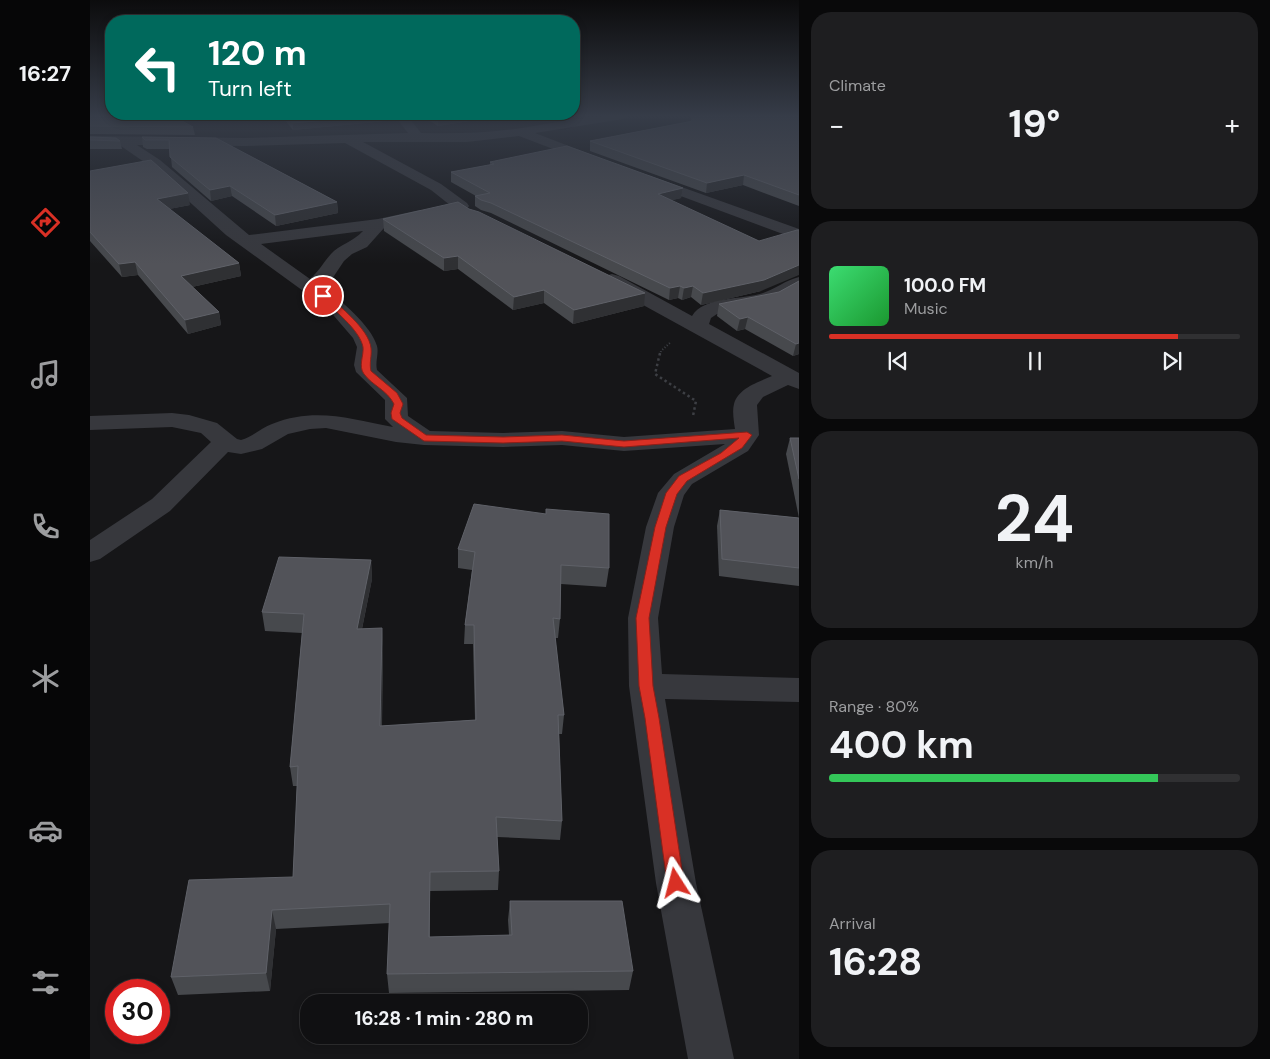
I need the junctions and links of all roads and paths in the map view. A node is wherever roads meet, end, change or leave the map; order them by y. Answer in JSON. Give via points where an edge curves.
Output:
{"nodes":[{"id":1,"x":156,"y":164,"type":"edge"},
{"id":2,"x":395,"y":164,"type":"edge"},
{"id":3,"x":632,"y":174,"type":"edge"},
{"id":4,"x":461,"y":206,"type":"junction"},
{"id":5,"x":475,"y":216,"type":"edge"},
{"id":6,"x":378,"y":224,"type":"junction"},
{"id":7,"x":799,"y":235,"type":"edge"},
{"id":8,"x":245,"y":241,"type":"junction"},
{"id":9,"x":598,"y":273,"type":"edge"},
{"id":10,"x":799,"y":282,"type":"edge"},
{"id":11,"x":312,"y":287,"type":"junction"},
{"id":12,"x":698,"y":326,"type":"junction"},
{"id":13,"x":793,"y":380,"type":"edge"},
{"id":14,"x":90,"y":423,"type":"edge"},
{"id":15,"x":747,"y":435,"type":"junction"},
{"id":16,"x":424,"y":438,"type":"junction"},
{"id":17,"x":676,"y":440,"type":"junction"},
{"id":18,"x":224,"y":442,"type":"junction"},
{"id":19,"x":90,"y":553,"type":"edge"},
{"id":20,"x":646,"y":686,"type":"junction"},
{"id":21,"x":799,"y":690,"type":"edge"},
{"id":22,"x":711,"y":1059,"type":"edge"}],
"edges":[{"from":1,"to":8,"type":"street"},
{"from":2,"to":4,"type":"street","via":[[436,187]]},
{"from":3,"to":7,"type":"street"},
{"from":4,"to":5,"type":"street"},
{"from":4,"to":6,"type":"street"},
{"from":6,"to":8,"type":"street"},
{"from":6,"to":11,"type":"street","via":[[360,243],[337,258],[326,276]]},
{"from":8,"to":11,"type":"street"},
{"from":9,"to":12,"type":"street"},
{"from":10,"to":12,"type":"street","via":[[768,298],[711,309],[702,315]]},
{"from":11,"to":16,"type":"street","via":[[335,305],[362,336],[367,347],[367,372],[394,395],[398,404],[397,419]]},
{"from":12,"to":13,"type":"street"},
{"from":12,"to":17,"type":"path","via":[[686,328],[661,351],[655,374],[696,401],[693,420]]},
{"from":13,"to":15,"type":"street","via":[[755,392],[745,404]]},
{"from":14,"to":18,"type":"street","via":[[189,422],[209,428]]},
{"from":15,"to":17,"type":"street"},
{"from":15,"to":20,"type":"street","via":[[739,446],[683,479],[671,493],[660,527],[642,618]]},
{"from":16,"to":17,"type":"street","via":[[562,438],[624,444]]},
{"from":16,"to":18,"type":"street","via":[[326,421],[280,429],[248,446],[234,447]]},
{"from":18,"to":19,"type":"street","via":[[161,505]]},
{"from":20,"to":21,"type":"street"},
{"from":20,"to":22,"type":"street","via":[[676,883]]}]}
